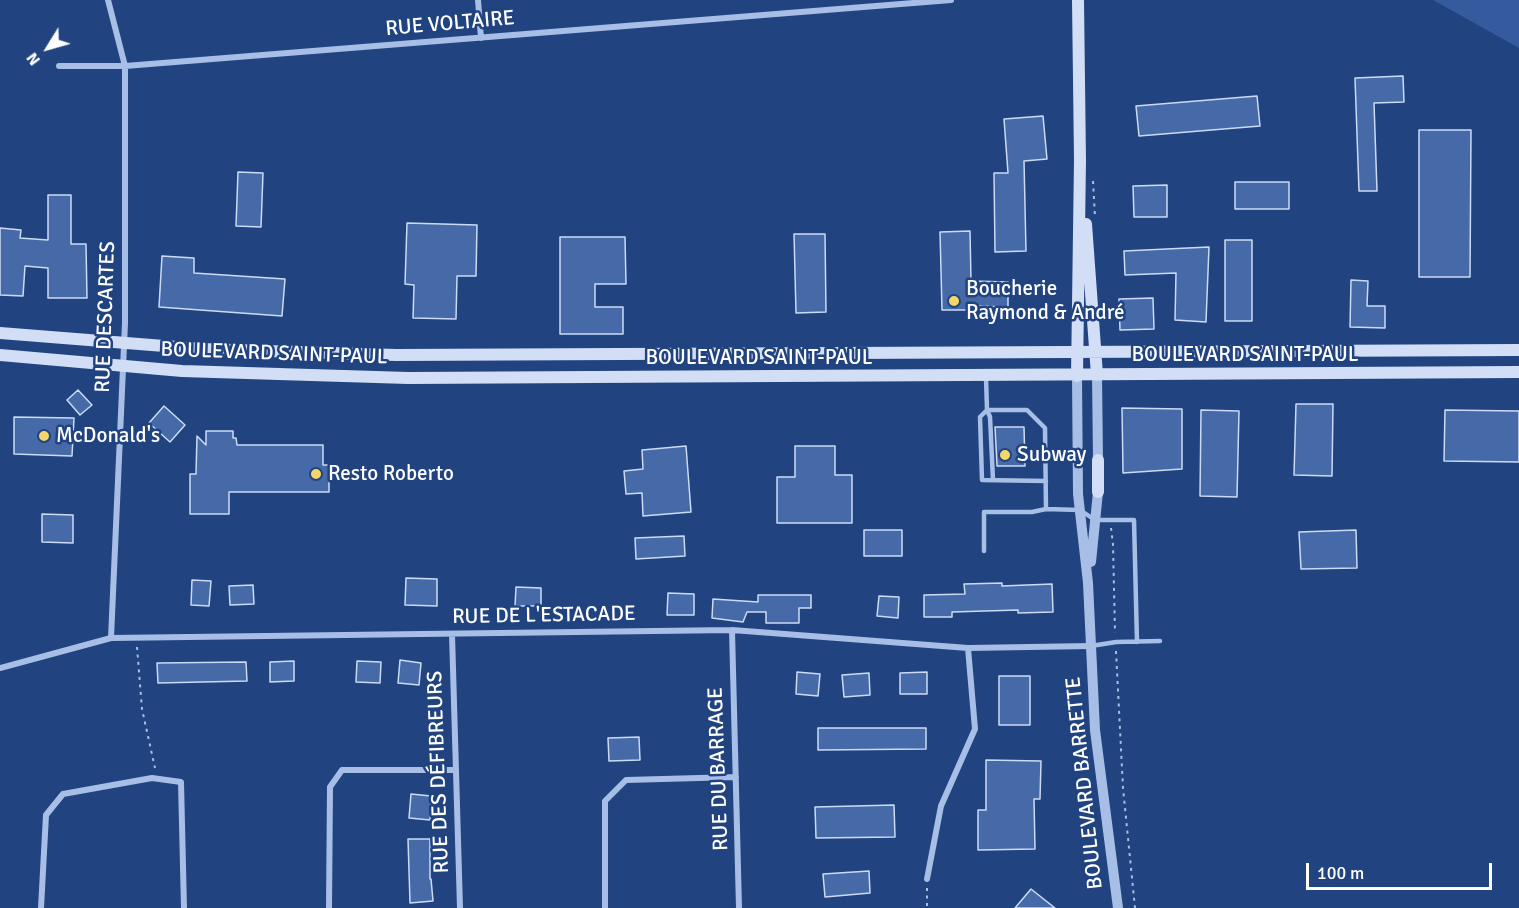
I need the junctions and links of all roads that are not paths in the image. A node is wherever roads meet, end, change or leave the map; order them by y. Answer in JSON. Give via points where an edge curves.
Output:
{"nodes":[{"id":1,"x":108,"y":0,"type":"edge"},
{"id":2,"x":478,"y":0,"type":"edge"},
{"id":3,"x":951,"y":0,"type":"edge"},
{"id":4,"x":1078,"y":0,"type":"edge"},
{"id":5,"x":481,"y":38,"type":"junction"},
{"id":6,"x":59,"y":66,"type":"dead end"},
{"id":7,"x":125,"y":66,"type":"junction"},
{"id":8,"x":1080,"y":160,"type":"junction"},
{"id":9,"x":0,"y":333,"type":"edge"},
{"id":10,"x":124,"y":343,"type":"junction"},
{"id":11,"x":1519,"y":350,"type":"edge"},
{"id":12,"x":1078,"y":352,"type":"junction"},
{"id":13,"x":1094,"y":352,"type":"junction"},
{"id":14,"x":0,"y":355,"type":"edge"},
{"id":15,"x":122,"y":366,"type":"junction"},
{"id":16,"x":1519,"y":372,"type":"edge"},
{"id":17,"x":1096,"y":375,"type":"junction"},
{"id":18,"x":986,"y":376,"type":"junction"},
{"id":19,"x":1077,"y":376,"type":"junction"},
{"id":20,"x":987,"y":410,"type":"junction"},
{"id":21,"x":1098,"y":460,"type":"joint"},
{"id":22,"x":993,"y":480,"type":"junction"},
{"id":23,"x":1046,"y":482,"type":"junction"},
{"id":24,"x":1098,"y":492,"type":"joint"},
{"id":25,"x":1046,"y":509,"type":"junction"},
{"id":26,"x":1080,"y":510,"type":"junction"},
{"id":27,"x":1095,"y":520,"type":"junction"},
{"id":28,"x":984,"y":551,"type":"dead end"},
{"id":29,"x":1088,"y":583,"type":"junction"},
{"id":30,"x":732,"y":630,"type":"junction"},
{"id":31,"x":452,"y":634,"type":"junction"},
{"id":32,"x":111,"y":638,"type":"junction"},
{"id":33,"x":1160,"y":641,"type":"dead end"},
{"id":34,"x":1137,"y":642,"type":"junction"},
{"id":35,"x":1091,"y":646,"type":"junction"},
{"id":36,"x":968,"y":648,"type":"junction"},
{"id":37,"x":0,"y":668,"type":"edge"},
{"id":38,"x":455,"y":770,"type":"junction"},
{"id":39,"x":735,"y":777,"type":"junction"},
{"id":40,"x":927,"y":879,"type":"road end"},
{"id":41,"x":41,"y":908,"type":"edge"},
{"id":42,"x":184,"y":908,"type":"edge"},
{"id":43,"x":329,"y":908,"type":"edge"},
{"id":44,"x":460,"y":908,"type":"edge"},
{"id":45,"x":604,"y":908,"type":"edge"},
{"id":46,"x":739,"y":908,"type":"edge"},
{"id":47,"x":1118,"y":908,"type":"edge"}],
"edges":[{"from":1,"to":7,"type":"street","name":"RUE DESCARTES"},
{"from":2,"to":5,"type":"street"},
{"from":3,"to":5,"type":"street","name":"RUE VOLTAIRE"},
{"from":4,"to":8,"type":"main road","name":"BOULEVARD BARRETTE"},
{"from":5,"to":7,"type":"street","name":"RUE VOLTAIRE"},
{"from":6,"to":7,"type":"street","name":"RUE VOLTAIRE"},
{"from":7,"to":10,"type":"street","name":"RUE DESCARTES"},
{"from":8,"to":12,"type":"main road","name":"BOULEVARD BARRETTE"},
{"from":8,"to":13,"type":"main road","name":"BOULEVARD BARRETTE"},
{"from":9,"to":10,"type":"main road","name":"BOULEVARD SAINT-PAUL"},
{"from":10,"to":12,"type":"main road","name":"BOULEVARD SAINT-PAUL","via":[[254,352],[407,355]]},
{"from":10,"to":15,"type":"street","name":"RUE DESCARTES"},
{"from":11,"to":13,"type":"main road","name":"BOULEVARD SAINT-PAUL"},
{"from":12,"to":13,"type":"main road","name":"BOULEVARD SAINT-PAUL"},
{"from":12,"to":19,"type":"main road","name":"BOULEVARD BARRETTE"},
{"from":13,"to":17,"type":"main road","name":"BOULEVARD BARRETTE"},
{"from":14,"to":15,"type":"main road","name":"BOULEVARD SAINT-PAUL"},
{"from":15,"to":18,"type":"main road","name":"BOULEVARD SAINT-PAUL","via":[[408,378]]},
{"from":15,"to":32,"type":"street","name":"RUE DESCARTES"},
{"from":16,"to":17,"type":"main road","name":"BOULEVARD SAINT-PAUL"},
{"from":17,"to":19,"type":"main road","name":"BOULEVARD SAINT-PAUL"},
{"from":17,"to":21,"type":"street","name":"BOULEVARD BARRETTE"},
{"from":18,"to":19,"type":"main road","name":"BOULEVARD SAINT-PAUL"},
{"from":18,"to":20,"type":"lane"},
{"from":19,"to":26,"type":"street","name":"BOULEVARD BARRETTE"},
{"from":20,"to":22,"type":"lane"},
{"from":20,"to":22,"type":"lane","via":[[980,417],[982,480]]},
{"from":20,"to":23,"type":"lane","via":[[1027,410],[1045,428]]},
{"from":21,"to":24,"type":"main road","name":"BOULEVARD BARRETTE"},
{"from":22,"to":23,"type":"lane"},
{"from":23,"to":25,"type":"lane"},
{"from":24,"to":27,"type":"street","name":"BOULEVARD BARRETTE"},
{"from":25,"to":26,"type":"lane"},
{"from":25,"to":28,"type":"lane","via":[[984,512]]},
{"from":26,"to":27,"type":"lane"},
{"from":26,"to":29,"type":"street","name":"BOULEVARD BARRETTE"},
{"from":27,"to":29,"type":"street","name":"BOULEVARD BARRETTE"},
{"from":27,"to":34,"type":"lane","via":[[1134,520]]},
{"from":29,"to":35,"type":"street","name":"BOULEVARD BARRETTE"},
{"from":30,"to":31,"type":"street","name":"RUE DE L'ESTACADE"},
{"from":30,"to":36,"type":"street","name":"RUE DE L'ESTACADE"},
{"from":30,"to":39,"type":"street","name":"RUE DU BARRAGE"},
{"from":31,"to":32,"type":"street","name":"RUE DE L'ESTACADE"},
{"from":31,"to":38,"type":"street","name":"RUE DES DÉFIBREURS"},
{"from":32,"to":37,"type":"street","name":"RUE DE L'ESTACADE"},
{"from":33,"to":34,"type":"lane"},
{"from":34,"to":35,"type":"lane"},
{"from":35,"to":36,"type":"street","name":"RUE DE L'ESTACADE"},
{"from":35,"to":47,"type":"street","name":"BOULEVARD BARRETTE","via":[[1095,730]]},
{"from":36,"to":40,"type":"street","via":[[975,729],[941,806]]},
{"from":38,"to":43,"type":"street","via":[[342,770],[330,787]]},
{"from":38,"to":44,"type":"street","name":"RUE DES DÉFIBREURS"},
{"from":39,"to":45,"type":"street","via":[[626,780],[619,786],[605,801]]},
{"from":39,"to":46,"type":"street","name":"RUE DU BARRAGE"},
{"from":41,"to":42,"type":"street","via":[[46,815],[63,794],[152,778],[181,782]]}]}
